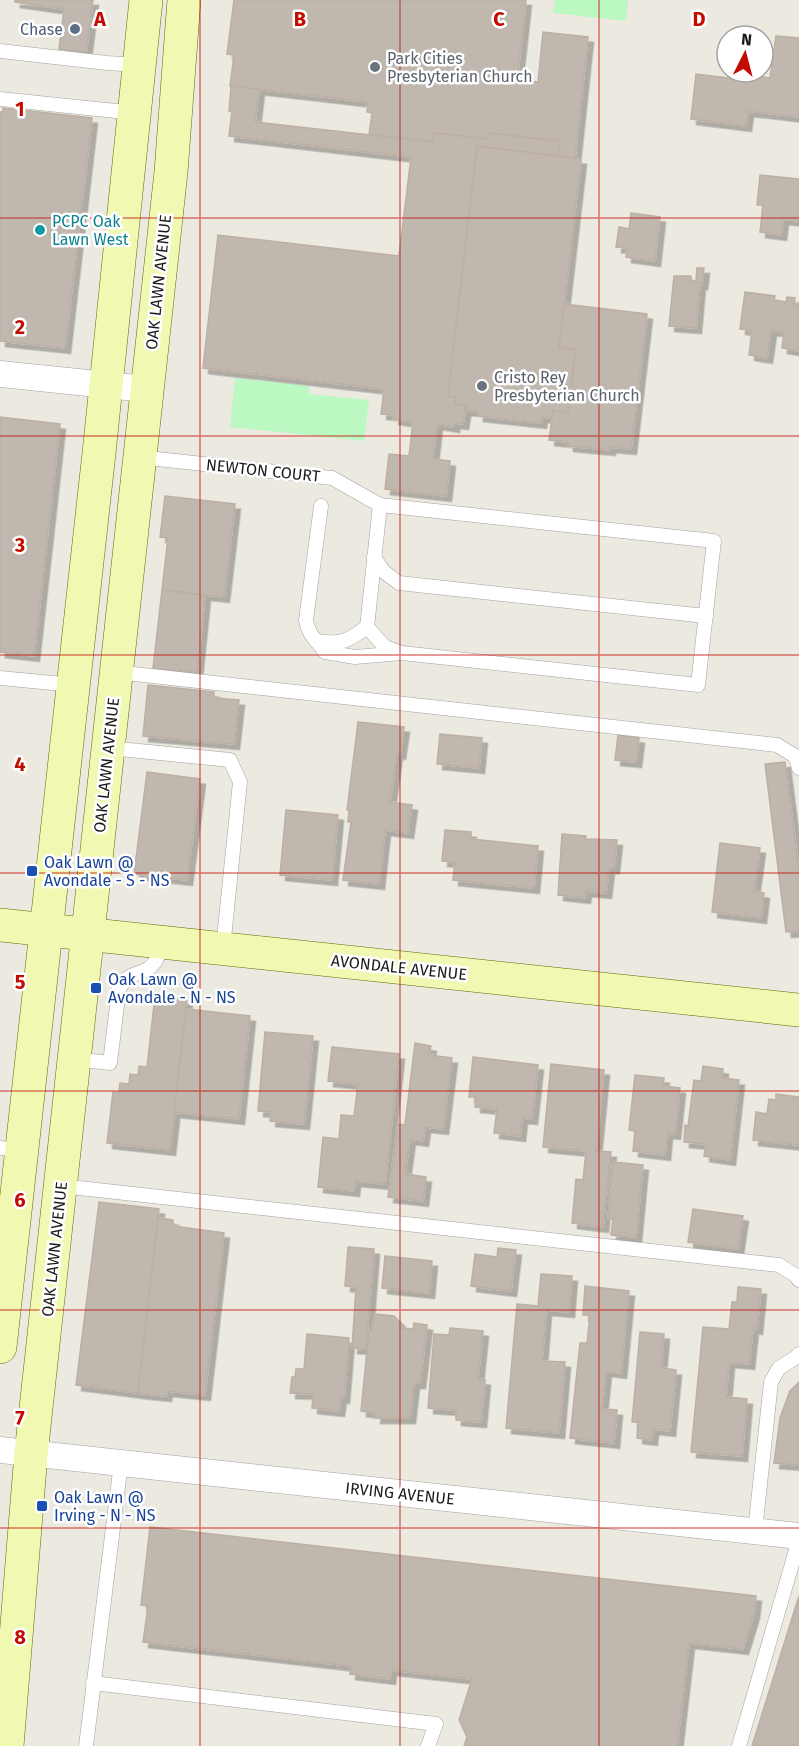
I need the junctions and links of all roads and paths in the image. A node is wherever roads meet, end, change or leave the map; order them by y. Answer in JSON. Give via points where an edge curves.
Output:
{"nodes":[{"id":1,"x":146,"y":0,"type":"edge"},
{"id":2,"x":184,"y":0,"type":"edge"},
{"id":3,"x":0,"y":51,"type":"edge"},
{"id":4,"x":140,"y":65,"type":"junction"},
{"id":5,"x":0,"y":99,"type":"edge"},
{"id":6,"x":135,"y":113,"type":"junction"},
{"id":7,"x":0,"y":374,"type":"edge"},
{"id":8,"x":106,"y":385,"type":"junction"},
{"id":9,"x":146,"y":389,"type":"junction"},
{"id":10,"x":99,"y":453,"type":"junction"},
{"id":11,"x":139,"y":457,"type":"junction"},
{"id":12,"x":380,"y":505,"type":"junction"},
{"id":13,"x":321,"y":506,"type":"dead end"},
{"id":14,"x":374,"y":557,"type":"junction"},
{"id":15,"x":706,"y":616,"type":"junction"},
{"id":16,"x":367,"y":627,"type":"junction"},
{"id":17,"x":317,"y":641,"type":"junction"},
{"id":18,"x":402,"y":653,"type":"junction"},
{"id":19,"x":116,"y":672,"type":"junction"},
{"id":20,"x":0,"y":678,"type":"edge"},
{"id":21,"x":73,"y":685,"type":"junction"},
{"id":22,"x":108,"y":747,"type":"junction"},
{"id":23,"x":799,"y":768,"type":"edge"},
{"id":24,"x":0,"y":925,"type":"edge"},
{"id":25,"x":46,"y":930,"type":"junction"},
{"id":26,"x":87,"y":934,"type":"junction"},
{"id":27,"x":161,"y":942,"type":"junction"},
{"id":28,"x":223,"y":948,"type":"junction"},
{"id":29,"x":799,"y":1010,"type":"edge"},
{"id":30,"x":74,"y":1059,"type":"junction"},
{"id":31,"x":11,"y":1149,"type":"edge"},
{"id":32,"x":60,"y":1186,"type":"junction"},
{"id":33,"x":7,"y":1226,"type":"edge"},
{"id":34,"x":799,"y":1280,"type":"edge"},
{"id":35,"x":3,"y":1292,"type":"edge"},
{"id":36,"x":0,"y":1347,"type":"edge"},
{"id":37,"x":799,"y":1354,"type":"edge"},
{"id":38,"x":16,"y":1452,"type":"edge"},
{"id":39,"x":121,"y":1463,"type":"junction"},
{"id":40,"x":755,"y":1531,"type":"junction"},
{"id":41,"x":799,"y":1536,"type":"edge"},
{"id":42,"x":799,"y":1540,"type":"edge"},
{"id":43,"x":93,"y":1683,"type":"junction"},
{"id":44,"x":7,"y":1746,"type":"edge"},
{"id":45,"x":86,"y":1746,"type":"edge"},
{"id":46,"x":428,"y":1746,"type":"edge"},
{"id":47,"x":739,"y":1746,"type":"edge"}],
"edges":[{"from":1,"to":4,"type":"main road"},
{"from":2,"to":9,"type":"main road","name":"OAK LAWN AVENUE","via":[[171,172]]},
{"from":3,"to":4,"type":"lane"},
{"from":4,"to":6,"type":"main road"},
{"from":5,"to":6,"type":"lane"},
{"from":6,"to":8,"type":"main road"},
{"from":7,"to":8,"type":"street"},
{"from":8,"to":9,"type":"street"},
{"from":8,"to":10,"type":"main road"},
{"from":9,"to":11,"type":"main road","name":"OAK LAWN AVENUE"},
{"from":10,"to":11,"type":"main road"},
{"from":10,"to":21,"type":"main road"},
{"from":11,"to":12,"type":"lane","name":"NEWTON COURT","via":[[332,478]]},
{"from":11,"to":19,"type":"main road","name":"OAK LAWN AVENUE"},
{"from":12,"to":14,"type":"lane"},
{"from":12,"to":15,"type":"lane","via":[[714,541]]},
{"from":13,"to":17,"type":"lane","via":[[306,620],[308,632]]},
{"from":14,"to":15,"type":"lane","via":[[383,571],[399,583]]},
{"from":14,"to":16,"type":"lane"},
{"from":15,"to":18,"type":"lane","via":[[698,685]]},
{"from":16,"to":17,"type":"lane","via":[[348,641]]},
{"from":16,"to":18,"type":"lane","via":[[385,647]]},
{"from":17,"to":18,"type":"lane","via":[[325,652],[336,655]]},
{"from":19,"to":22,"type":"main road","name":"OAK LAWN AVENUE"},
{"from":19,"to":23,"type":"lane","via":[[777,745],[795,756]]},
{"from":20,"to":21,"type":"lane"},
{"from":21,"to":25,"type":"main road"},
{"from":22,"to":26,"type":"main road","name":"OAK LAWN AVENUE"},
{"from":22,"to":28,"type":"lane","via":[[230,760],[240,783]]},
{"from":24,"to":25,"type":"main road","name":"AVONDALE AVENUE"},
{"from":25,"to":26,"type":"main road","name":"AVONDALE AVENUE"},
{"from":25,"to":31,"type":"main road"},
{"from":26,"to":27,"type":"main road","name":"AVONDALE AVENUE"},
{"from":26,"to":30,"type":"main road","name":"OAK LAWN AVENUE"},
{"from":27,"to":28,"type":"main road","name":"AVONDALE AVENUE"},
{"from":27,"to":30,"type":"lane","via":[[154,965],[122,981],[119,988],[110,1063]]},
{"from":28,"to":29,"type":"main road","name":"AVONDALE AVENUE"},
{"from":30,"to":32,"type":"main road","name":"OAK LAWN AVENUE"},
{"from":31,"to":33,"type":"main road"},
{"from":32,"to":34,"type":"lane","via":[[779,1265]]},
{"from":32,"to":38,"type":"main road","name":"OAK LAWN AVENUE"},
{"from":33,"to":35,"type":"main road"},
{"from":35,"to":36,"type":"main road"},
{"from":37,"to":40,"type":"lane","via":[[779,1368],[771,1382]]},
{"from":38,"to":39,"type":"street","name":"IRVING AVENUE"},
{"from":38,"to":44,"type":"main road","name":"OAK LAWN AVENUE"},
{"from":39,"to":40,"type":"street","name":"IRVING AVENUE"},
{"from":39,"to":43,"type":"lane"},
{"from":40,"to":41,"type":"street","name":"IRVING AVENUE"},
{"from":42,"to":47,"type":"lane"},
{"from":43,"to":45,"type":"lane"},
{"from":43,"to":46,"type":"lane","via":[[436,1724]]}]}
